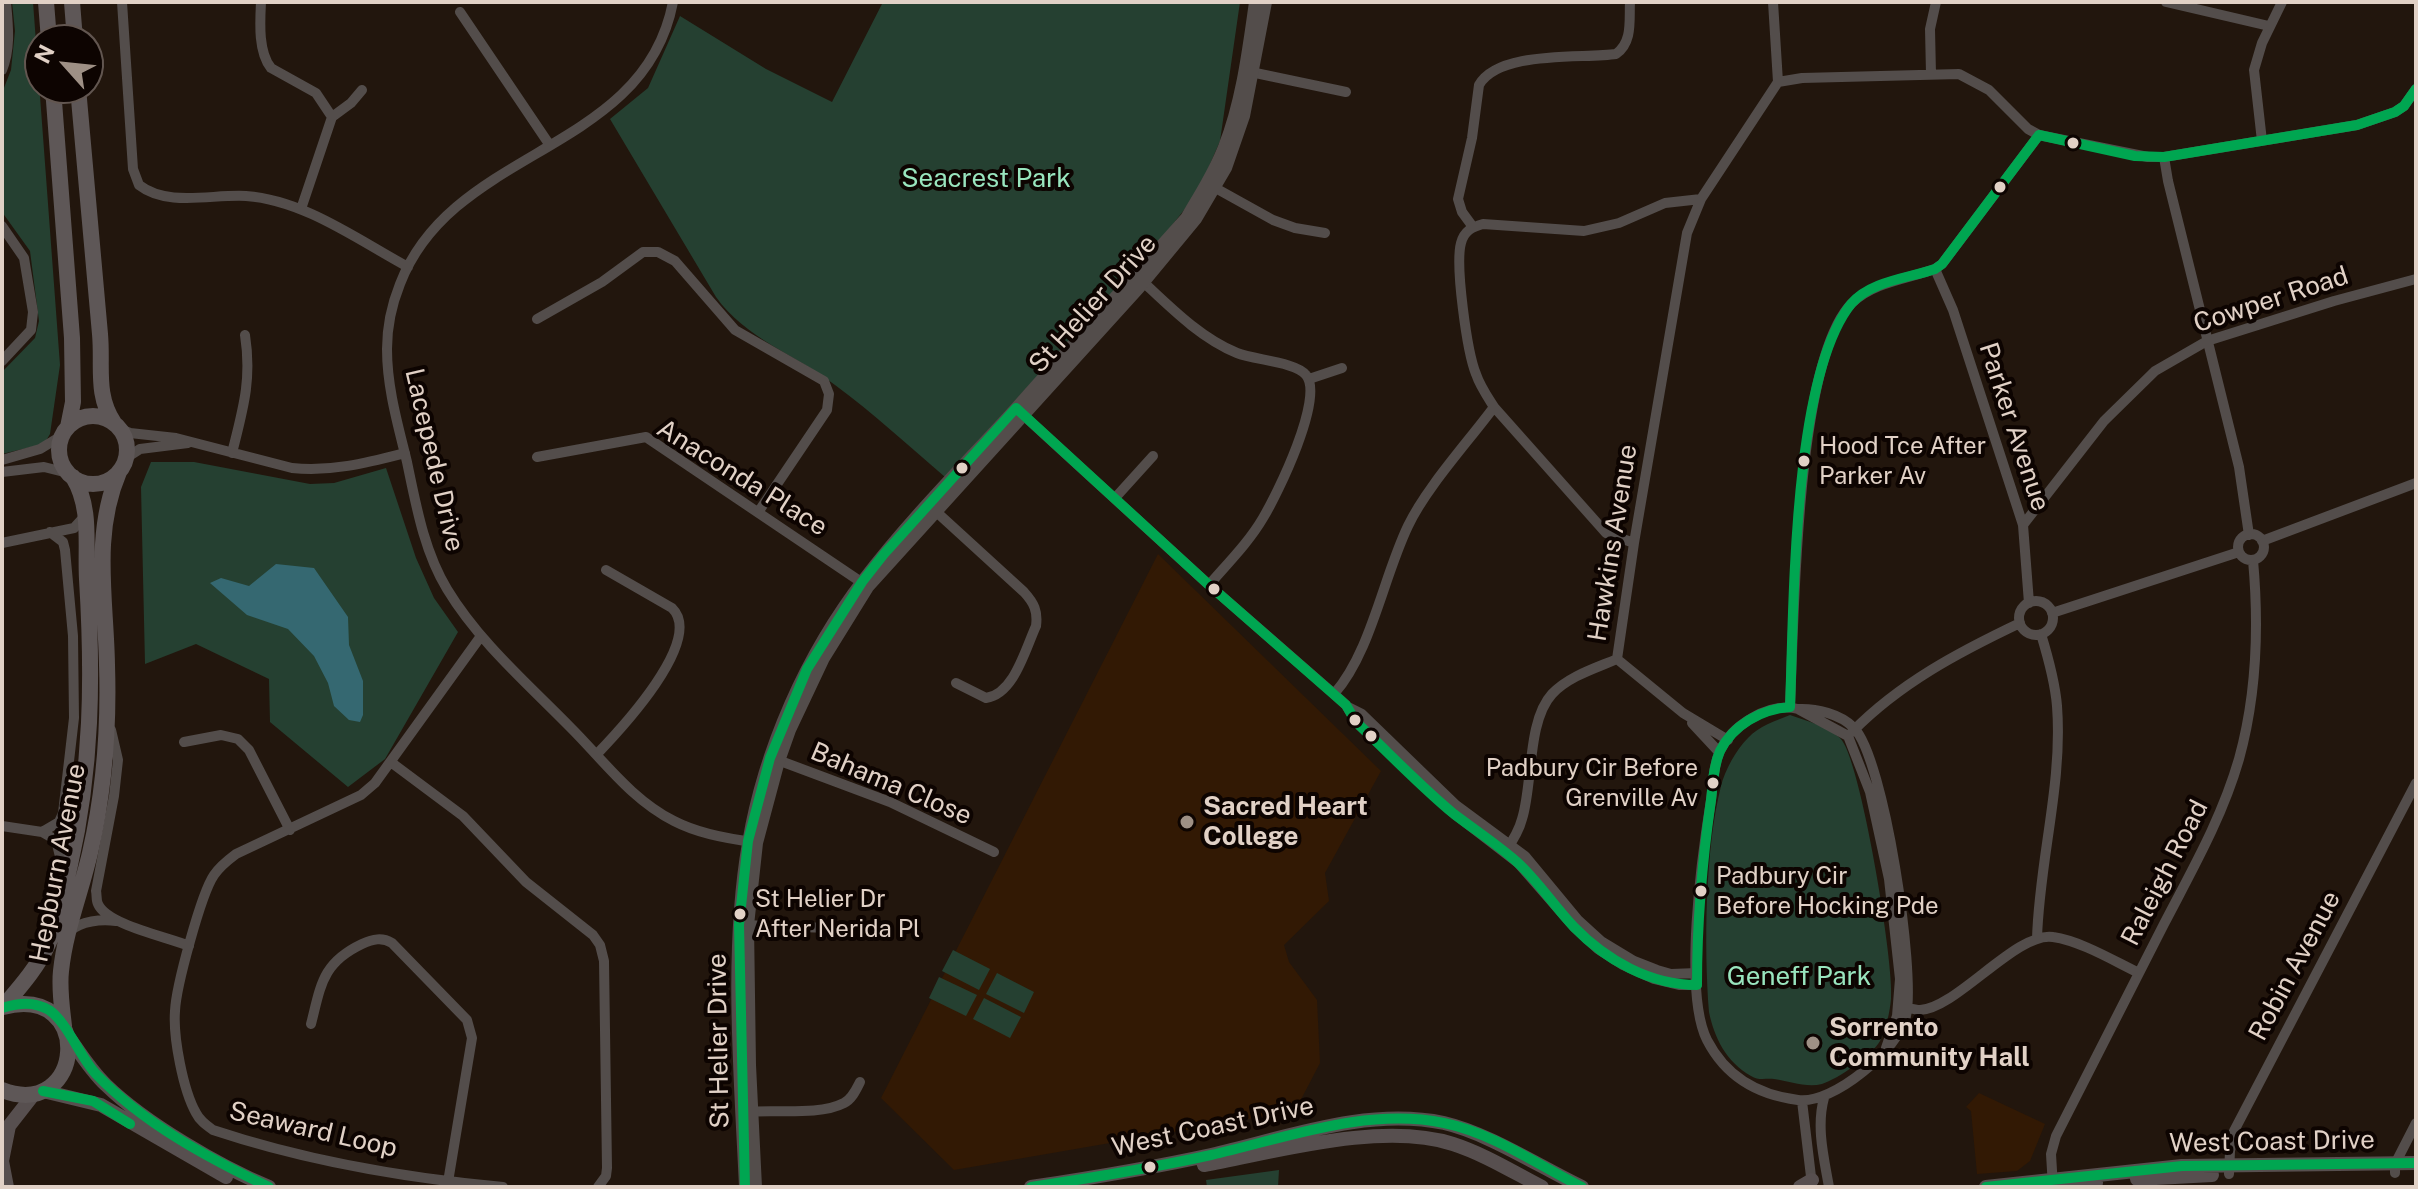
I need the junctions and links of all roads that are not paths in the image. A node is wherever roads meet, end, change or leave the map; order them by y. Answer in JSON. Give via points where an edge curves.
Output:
{"nodes":[{"id":1,"x":6,"y":2,"type":"edge"},
{"id":2,"x":46,"y":2,"type":"edge"},
{"id":3,"x":72,"y":2,"type":"edge"},
{"id":4,"x":122,"y":2,"type":"edge"},
{"id":5,"x":261,"y":2,"type":"edge"},
{"id":6,"x":673,"y":2,"type":"edge"},
{"id":7,"x":1255,"y":2,"type":"edge"},
{"id":8,"x":1266,"y":2,"type":"edge"},
{"id":9,"x":1630,"y":2,"type":"edge"},
{"id":10,"x":1773,"y":2,"type":"edge"},
{"id":11,"x":1936,"y":2,"type":"edge"},
{"id":12,"x":2166,"y":2,"type":"edge"},
{"id":13,"x":2282,"y":2,"type":"edge"},
{"id":14,"x":460,"y":12,"type":"dead end"},
{"id":15,"x":48,"y":24,"type":"edge"},
{"id":16,"x":74,"y":24,"type":"edge"},
{"id":17,"x":2269,"y":26,"type":"junction"},
{"id":18,"x":2,"y":70,"type":"edge"},
{"id":19,"x":1249,"y":72,"type":"junction"},
{"id":20,"x":1931,"y":74,"type":"junction"},
{"id":21,"x":1778,"y":82,"type":"junction"},
{"id":22,"x":2416,"y":89,"type":"edge"},
{"id":23,"x":362,"y":90,"type":"dead end"},
{"id":24,"x":1346,"y":92,"type":"dead end"},
{"id":25,"x":54,"y":104,"type":"edge"},
{"id":26,"x":79,"y":104,"type":"edge"},
{"id":27,"x":332,"y":117,"type":"junction"},
{"id":28,"x":2039,"y":135,"type":"junction"},
{"id":29,"x":2262,"y":141,"type":"junction"},
{"id":30,"x":549,"y":144,"type":"junction"},
{"id":31,"x":2164,"y":157,"type":"junction"},
{"id":32,"x":1211,"y":186,"type":"junction"},
{"id":33,"x":1701,"y":199,"type":"junction"},
{"id":34,"x":301,"y":209,"type":"junction"},
{"id":35,"x":2,"y":226,"type":"edge"},
{"id":36,"x":1473,"y":227,"type":"junction"},
{"id":37,"x":1325,"y":233,"type":"dead end"},
{"id":38,"x":408,"y":267,"type":"junction"},
{"id":39,"x":1935,"y":269,"type":"junction"},
{"id":40,"x":1140,"y":278,"type":"junction"},
{"id":41,"x":2416,"y":279,"type":"edge"},
{"id":42,"x":537,"y":319,"type":"dead end"},
{"id":43,"x":245,"y":335,"type":"dead end"},
{"id":44,"x":2207,"y":341,"type":"junction"},
{"id":45,"x":2,"y":361,"type":"edge"},
{"id":46,"x":1342,"y":368,"type":"dead end"},
{"id":47,"x":1309,"y":379,"type":"junction"},
{"id":48,"x":1494,"y":407,"type":"junction"},
{"id":49,"x":1019,"y":411,"type":"junction"},
{"id":50,"x":117,"y":426,"type":"junction"},
{"id":51,"x":66,"y":431,"type":"junction"},
{"id":52,"x":190,"y":443,"type":"junction"},
{"id":53,"x":232,"y":453,"type":"junction"},
{"id":54,"x":405,"y":453,"type":"junction"},
{"id":55,"x":1153,"y":456,"type":"dead end"},
{"id":56,"x":537,"y":457,"type":"dead end"},
{"id":57,"x":2,"y":460,"type":"edge"},
{"id":58,"x":122,"y":465,"type":"junction"},
{"id":59,"x":2,"y":472,"type":"edge"},
{"id":60,"x":71,"y":475,"type":"junction"},
{"id":61,"x":2416,"y":483,"type":"edge"},
{"id":62,"x":1115,"y":498,"type":"junction"},
{"id":63,"x":932,"y":508,"type":"junction"},
{"id":64,"x":759,"y":511,"type":"junction"},
{"id":65,"x":86,"y":515,"type":"junction"},
{"id":66,"x":2023,"y":525,"type":"junction"},
{"id":67,"x":50,"y":532,"type":"junction"},
{"id":68,"x":2249,"y":535,"type":"junction"},
{"id":69,"x":2262,"y":541,"type":"junction"},
{"id":70,"x":2,"y":543,"type":"edge"},
{"id":71,"x":1634,"y":543,"type":"junction"},
{"id":72,"x":2239,"y":552,"type":"junction"},
{"id":73,"x":2253,"y":560,"type":"junction"},
{"id":74,"x":606,"y":570,"type":"dead end"},
{"id":75,"x":865,"y":584,"type":"junction"},
{"id":76,"x":1209,"y":585,"type":"junction"},
{"id":77,"x":2029,"y":603,"type":"junction"},
{"id":78,"x":2052,"y":613,"type":"junction"},
{"id":79,"x":2020,"y":623,"type":"junction"},
{"id":80,"x":2041,"y":634,"type":"junction"},
{"id":81,"x":481,"y":636,"type":"junction"},
{"id":82,"x":1617,"y":659,"type":"junction"},
{"id":83,"x":956,"y":683,"type":"dead end"},
{"id":84,"x":1334,"y":694,"type":"junction"},
{"id":85,"x":106,"y":708,"type":"junction"},
{"id":86,"x":1794,"y":708,"type":"junction"},
{"id":87,"x":1683,"y":713,"type":"junction"},
{"id":88,"x":1851,"y":732,"type":"junction"},
{"id":89,"x":1728,"y":740,"type":"junction"},
{"id":90,"x":184,"y":742,"type":"dead end"},
{"id":91,"x":1719,"y":752,"type":"junction"},
{"id":92,"x":597,"y":754,"type":"junction"},
{"id":93,"x":774,"y":759,"type":"junction"},
{"id":94,"x":392,"y":763,"type":"junction"},
{"id":95,"x":2416,"y":783,"type":"edge"},
{"id":96,"x":2,"y":826,"type":"edge"},
{"id":97,"x":290,"y":830,"type":"junction"},
{"id":98,"x":42,"y":832,"type":"junction"},
{"id":99,"x":753,"y":842,"type":"junction"},
{"id":100,"x":1508,"y":848,"type":"junction"},
{"id":101,"x":994,"y":852,"type":"dead end"},
{"id":102,"x":66,"y":883,"type":"junction"},
{"id":103,"x":122,"y":922,"type":"junction"},
{"id":104,"x":743,"y":925,"type":"junction"},
{"id":105,"x":829,"y":928,"type":"dead end"},
{"id":106,"x":69,"y":933,"type":"junction"},
{"id":107,"x":2037,"y":939,"type":"junction"},
{"id":108,"x":189,"y":946,"type":"junction"},
{"id":109,"x":1697,"y":973,"type":"junction"},
{"id":110,"x":2139,"y":973,"type":"junction"},
{"id":111,"x":1697,"y":985,"type":"junction"},
{"id":112,"x":1903,"y":1006,"type":"junction"},
{"id":113,"x":3,"y":1007,"type":"edge"},
{"id":114,"x":311,"y":1024,"type":"dead end"},
{"id":115,"x":66,"y":1031,"type":"junction"},
{"id":116,"x":860,"y":1082,"type":"dead end"},
{"id":117,"x":2,"y":1090,"type":"edge"},
{"id":118,"x":39,"y":1092,"type":"junction"},
{"id":119,"x":1824,"y":1098,"type":"junction"},
{"id":120,"x":1802,"y":1101,"type":"junction"},
{"id":121,"x":747,"y":1112,"type":"junction"},
{"id":122,"x":2416,"y":1123,"type":"edge"},
{"id":123,"x":1821,"y":1134,"type":"junction"},
{"id":124,"x":1807,"y":1137,"type":"junction"},
{"id":125,"x":2,"y":1161,"type":"edge"},
{"id":126,"x":2416,"y":1163,"type":"edge"},
{"id":127,"x":2395,"y":1168,"type":"junction"},
{"id":128,"x":2229,"y":1170,"type":"junction"},
{"id":129,"x":2416,"y":1173,"type":"edge"},
{"id":130,"x":448,"y":1182,"type":"junction"},
{"id":131,"x":2052,"y":1183,"type":"edge"},
{"id":132,"x":1808,"y":1185,"type":"edge"},
{"id":133,"x":8,"y":1186,"type":"edge"},
{"id":134,"x":244,"y":1187,"type":"edge"},
{"id":135,"x":269,"y":1187,"type":"edge"},
{"id":136,"x":503,"y":1187,"type":"edge"},
{"id":137,"x":598,"y":1187,"type":"edge"},
{"id":138,"x":745,"y":1187,"type":"edge"},
{"id":139,"x":756,"y":1187,"type":"edge"},
{"id":140,"x":1031,"y":1187,"type":"edge"},
{"id":141,"x":1083,"y":1187,"type":"edge"},
{"id":142,"x":1542,"y":1187,"type":"edge"},
{"id":143,"x":1582,"y":1187,"type":"edge"},
{"id":144,"x":1829,"y":1187,"type":"edge"},
{"id":145,"x":1986,"y":1187,"type":"edge"},
{"id":146,"x":2065,"y":1187,"type":"edge"}],
"edges":[{"from":1,"to":18,"type":"street"},
{"from":2,"to":15,"type":"main road"},
{"from":3,"to":16,"type":"main road"},
{"from":4,"to":34,"type":"street","via":[[133,169],[139,185],[161,196],[249,196]]},
{"from":5,"to":27,"type":"street","via":[[267,63],[316,93]]},
{"from":6,"to":30,"type":"street","name":"Lacepede Drive","via":[[656,49],[625,93],[601,115]]},
{"from":7,"to":19,"type":"street","name":"St Helier Drive"},
{"from":8,"to":19,"type":"street","name":"St Helier Drive"},
{"from":9,"to":36,"type":"street","via":[[1627,42],[1616,54],[1561,55],[1504,66],[1484,77],[1458,199]]},
{"from":10,"to":21,"type":"street"},
{"from":11,"to":20,"type":"street","via":[[1930,29]]},
{"from":12,"to":17,"type":"street"},
{"from":13,"to":17,"type":"street"},
{"from":14,"to":30,"type":"street"},
{"from":17,"to":29,"type":"street","via":[[2254,70]]},
{"from":19,"to":24,"type":"street"},
{"from":19,"to":32,"type":"street","name":"St Helier Drive"},
{"from":20,"to":21,"type":"street"},
{"from":20,"to":28,"type":"street","via":[[1959,74],[1978,82]]},
{"from":21,"to":33,"type":"street","name":"Hawkins Avenue"},
{"from":22,"to":29,"type":"street","via":[[2404,106],[2385,117]]},
{"from":23,"to":27,"type":"street"},
{"from":25,"to":51,"type":"main road","via":[[72,338],[73,402]]},
{"from":26,"to":50,"type":"main road","via":[[101,337],[99,381],[106,410]]},
{"from":27,"to":34,"type":"street"},
{"from":28,"to":31,"type":"street","via":[[2135,156]]},
{"from":28,"to":39,"type":"street"},
{"from":29,"to":31,"type":"street"},
{"from":30,"to":38,"type":"street","name":"Lacepede Drive","via":[[451,210]]},
{"from":31,"to":44,"type":"street"},
{"from":32,"to":37,"type":"street","via":[[1273,220]]},
{"from":32,"to":40,"type":"street","name":"St Helier Drive"},
{"from":33,"to":36,"type":"street","via":[[1665,203],[1584,231]]},
{"from":33,"to":71,"type":"street","name":"Hawkins Avenue","via":[[1687,233]]},
{"from":34,"to":38,"type":"street"},
{"from":35,"to":45,"type":"street","via":[[24,258],[33,312],[31,330]]},
{"from":36,"to":48,"type":"street","via":[[1464,235],[1460,252],[1462,298],[1472,363]]},
{"from":38,"to":54,"type":"street","name":"Lacepede Drive","via":[[394,304],[387,349]]},
{"from":39,"to":66,"type":"street","name":"Parker Avenue"},
{"from":39,"to":86,"type":"street","via":[[1860,296],[1841,317],[1826,351],[1802,484]]},
{"from":40,"to":47,"type":"street","via":[[1222,346],[1291,366]]},
{"from":40,"to":49,"type":"street","name":"St Helier Drive"},
{"from":41,"to":44,"type":"street","name":"Cowper Road"},
{"from":42,"to":64,"type":"street","via":[[643,252],[658,252],[675,261],[735,330],[824,381],[827,410]]},
{"from":43,"to":53,"type":"street","via":[[248,385]]},
{"from":44,"to":66,"type":"street","name":"Cowper Road","via":[[2155,371],[2104,421]]},
{"from":44,"to":68,"type":"street","via":[[2239,467]]},
{"from":46,"to":47,"type":"street"},
{"from":47,"to":76,"type":"street","via":[[1302,432],[1264,517]]},
{"from":48,"to":71,"type":"street","via":[[1606,533]]},
{"from":48,"to":84,"type":"street","via":[[1414,515],[1352,670]]},
{"from":49,"to":62,"type":"street"},
{"from":49,"to":63,"type":"street","name":"St Helier Drive"},
{"from":50,"to":51,"type":"main road","via":[[94,416]]},
{"from":50,"to":52,"type":"street"},
{"from":50,"to":58,"type":"main road","via":[[126,443]]},
{"from":51,"to":57,"type":"street","via":[[40,449]]},
{"from":51,"to":60,"type":"main road","via":[[60,454]]},
{"from":52,"to":53,"type":"street"},
{"from":52,"to":58,"type":"street","via":[[140,449]]},
{"from":53,"to":54,"type":"street","via":[[310,470],[351,467]]},
{"from":54,"to":81,"type":"street","name":"Lacepede Drive","via":[[433,560]]},
{"from":55,"to":62,"type":"street"},
{"from":56,"to":64,"type":"street","name":"Anaconda Place","via":[[646,437]]},
{"from":58,"to":60,"type":"main road","via":[[100,483]]},
{"from":58,"to":85,"type":"main road","name":"Hepburn Avenue","via":[[101,543]]},
{"from":59,"to":60,"type":"street","via":[[44,467]]},
{"from":60,"to":65,"type":"main road","name":"Hepburn Avenue"},
{"from":61,"to":69,"type":"street"},
{"from":62,"to":76,"type":"street"},
{"from":63,"to":75,"type":"street","name":"St Helier Drive"},
{"from":63,"to":83,"type":"street","via":[[1024,592],[1037,618],[999,695],[986,698]]},
{"from":64,"to":75,"type":"street","name":"Anaconda Place"},
{"from":65,"to":67,"type":"street","via":[[74,528]]},
{"from":65,"to":102,"type":"main road","name":"Hepburn Avenue","via":[[90,728]]},
{"from":66,"to":77,"type":"street","name":"Parker Avenue"},
{"from":67,"to":70,"type":"street"},
{"from":67,"to":98,"type":"street","via":[[65,550],[75,679],[63,813]]},
{"from":68,"to":69,"type":"street"},
{"from":68,"to":72,"type":"street","via":[[2240,541]]},
{"from":69,"to":73,"type":"street","via":[[2262,553]]},
{"from":71,"to":82,"type":"street","name":"Hawkins Avenue"},
{"from":72,"to":73,"type":"street"},
{"from":72,"to":78,"type":"street"},
{"from":73,"to":110,"type":"street","name":"Raleigh Road","via":[[2254,670],[2239,756],[2223,808]]},
{"from":74,"to":92,"type":"street","via":[[672,608],[681,633],[645,701]]},
{"from":75,"to":93,"type":"street","name":"St Helier Drive","via":[[807,669]]},
{"from":76,"to":84,"type":"street"},
{"from":77,"to":78,"type":"street","via":[[2040,602]]},
{"from":77,"to":79,"type":"street","via":[[2020,612]]},
{"from":78,"to":80,"type":"street","via":[[2051,624]]},
{"from":79,"to":80,"type":"street","via":[[2030,634]]},
{"from":79,"to":88,"type":"street","via":[[1943,661]]},
{"from":80,"to":107,"type":"street","via":[[2051,667],[2058,737]]},
{"from":81,"to":92,"type":"street","name":"Lacepede Drive"},
{"from":81,"to":94,"type":"street","name":"Seaward Loop"},
{"from":82,"to":87,"type":"street"},
{"from":82,"to":100,"type":"street","name":"Hawkins Avenue","via":[[1577,676],[1547,702],[1538,725],[1523,816]]},
{"from":84,"to":100,"type":"street","via":[[1356,722],[1444,805]]},
{"from":85,"to":103,"type":"street","via":[[118,760],[96,891],[98,905]]},
{"from":85,"to":106,"type":"main road","name":"Hepburn Avenue","via":[[99,803]]},
{"from":86,"to":88,"type":"street"},
{"from":86,"to":89,"type":"street","via":[[1762,712]]},
{"from":87,"to":89,"type":"street"},
{"from":87,"to":91,"type":"street"},
{"from":88,"to":112,"type":"street","via":[[1865,749],[1875,779],[1897,877],[1903,919]]},
{"from":89,"to":91,"type":"street"},
{"from":90,"to":97,"type":"street","via":[[221,735],[238,739],[249,750]]},
{"from":91,"to":109,"type":"street","via":[[1702,860]]},
{"from":92,"to":99,"type":"street","name":"Lacepede Drive","via":[[634,794],[673,821]]},
{"from":93,"to":99,"type":"street","name":"St Helier Drive"},
{"from":93,"to":101,"type":"street","name":"Bahama Close","via":[[890,802]]},
{"from":94,"to":97,"type":"street","name":"Seaward Loop","via":[[361,795]]},
{"from":94,"to":137,"type":"street","via":[[463,816],[526,882],[600,945],[607,1168]]},
{"from":95,"to":128,"type":"street","name":"Robin Avenue","via":[[2234,1131]]},
{"from":96,"to":98,"type":"street"},
{"from":97,"to":108,"type":"street","name":"Seaward Loop","via":[[222,865],[212,878]]},
{"from":98,"to":102,"type":"street","via":[[58,843]]},
{"from":99,"to":104,"type":"street","name":"St Helier Drive"},
{"from":100,"to":109,"type":"street","via":[[1525,856],[1578,920],[1618,952],[1671,974]]},
{"from":100,"to":111,"type":"street","via":[[1598,949],[1654,979]]},
{"from":102,"to":113,"type":"main road","name":"Hepburn Avenue","via":[[49,941],[28,979]]},
{"from":103,"to":106,"type":"street","via":[[76,925]]},
{"from":103,"to":108,"type":"street"},
{"from":104,"to":105,"type":"street"},
{"from":104,"to":121,"type":"street","name":"St Helier Drive"},
{"from":106,"to":115,"type":"main road","name":"Hepburn Avenue","via":[[61,972]]},
{"from":107,"to":110,"type":"street","via":[[2052,936]]},
{"from":107,"to":112,"type":"street","via":[[1938,1004],[1920,1010]]},
{"from":108,"to":130,"type":"street","name":"Seaward Loop","via":[[174,1025],[188,1094],[201,1121],[223,1133],[309,1157]]},
{"from":109,"to":111,"type":"street"},
{"from":110,"to":131,"type":"street","name":"Raleigh Road","via":[[2056,1136]]},
{"from":111,"to":120,"type":"street","via":[[1701,1024],[1723,1065],[1759,1091]]},
{"from":112,"to":119,"type":"street","via":[[1901,1032],[1853,1081]]},
{"from":113,"to":115,"type":"main road","via":[[37,1004],[53,1013]]},
{"from":114,"to":130,"type":"street","via":[[330,966],[354,948],[379,939],[392,943],[467,1020],[472,1038]]},
{"from":115,"to":118,"type":"main road","name":"Hepburn Avenue","via":[[66,1068]]},
{"from":115,"to":135,"type":"main road","via":[[93,1071],[123,1100],[219,1163]]},
{"from":116,"to":121,"type":"street","via":[[842,1104]]},
{"from":117,"to":118,"type":"main road","via":[[18,1095]]},
{"from":118,"to":125,"type":"main road","via":[[9,1126]]},
{"from":118,"to":134,"type":"main road","via":[[101,1105]]},
{"from":119,"to":120,"type":"street"},
{"from":119,"to":123,"type":"street"},
{"from":120,"to":124,"type":"street"},
{"from":121,"to":138,"type":"street","name":"St Helier Drive"},
{"from":121,"to":139,"type":"street","name":"St Helier Drive"},
{"from":122,"to":127,"type":"street"},
{"from":123,"to":124,"type":"street"},
{"from":123,"to":144,"type":"street"},
{"from":124,"to":132,"type":"street"},
{"from":125,"to":133,"type":"main road"},
{"from":126,"to":127,"type":"main road","name":"West Coast Drive"},
{"from":127,"to":128,"type":"main road","name":"West Coast Drive"},
{"from":127,"to":129,"type":"main road","name":"West Coast Drive"},
{"from":128,"to":131,"type":"main road","name":"West Coast Drive","via":[[2172,1167]]},
{"from":128,"to":146,"type":"main road","name":"West Coast Drive"},
{"from":130,"to":136,"type":"street","name":"Seaward Loop"},
{"from":131,"to":145,"type":"main road","name":"West Coast Drive"},
{"from":140,"to":143,"type":"main road","name":"West Coast Drive","via":[[1159,1166],[1339,1124],[1392,1119],[1459,1128]]},
{"from":141,"to":142,"type":"main road","name":"West Coast Drive","via":[[1336,1141],[1400,1135],[1472,1151]]}]}
